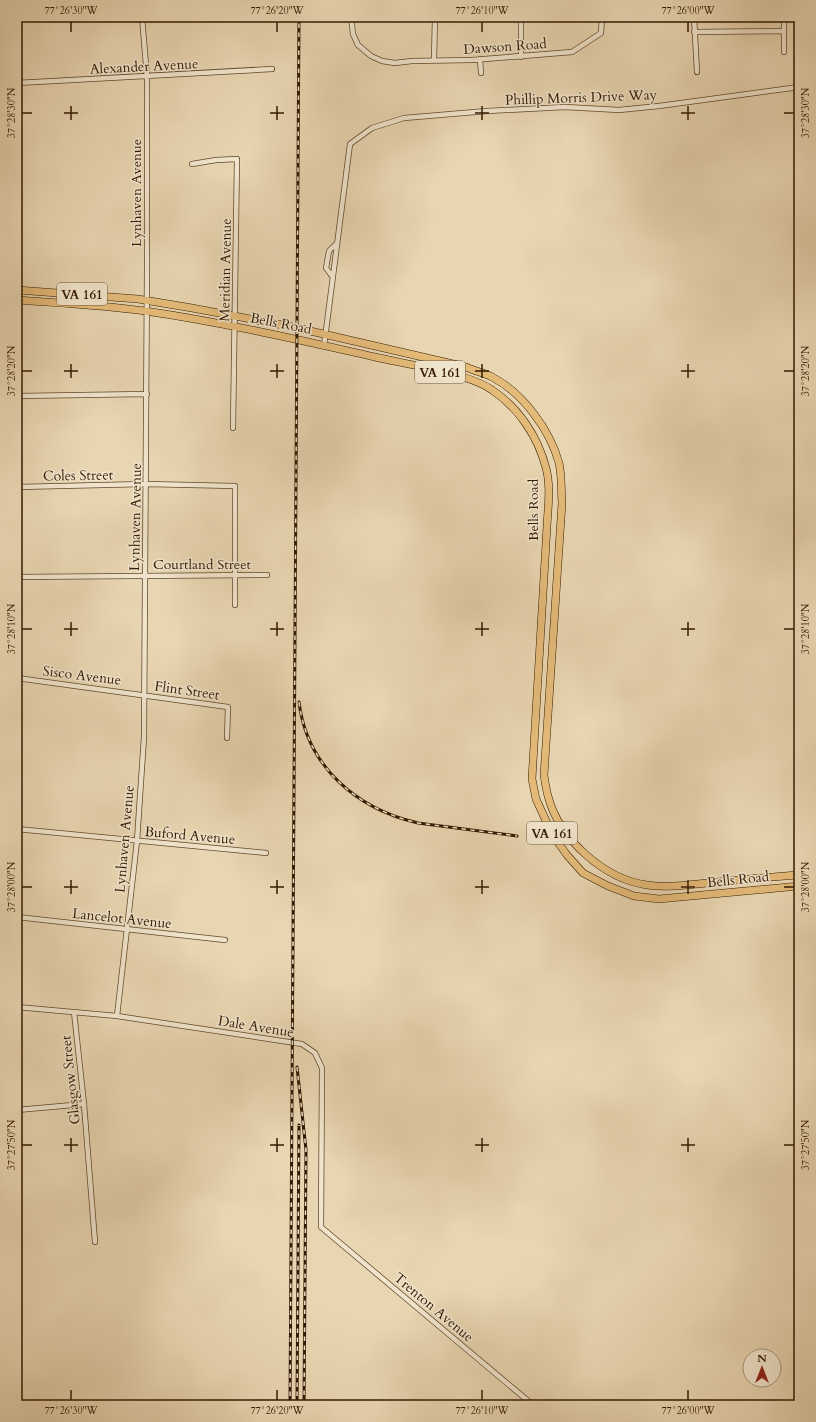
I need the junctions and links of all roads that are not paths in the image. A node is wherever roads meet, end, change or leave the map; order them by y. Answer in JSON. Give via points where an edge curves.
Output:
{"nodes":[{"id":1,"x":142,"y":17,"type":"edge"},
{"id":2,"x":351,"y":17,"type":"edge"},
{"id":3,"x":435,"y":17,"type":"edge"},
{"id":4,"x":521,"y":17,"type":"edge"},
{"id":5,"x":602,"y":17,"type":"edge"},
{"id":6,"x":694,"y":17,"type":"edge"},
{"id":7,"x":784,"y":17,"type":"edge"},
{"id":8,"x":784,"y":31,"type":"junction"},
{"id":9,"x":694,"y":32,"type":"junction"},
{"id":10,"x":784,"y":52,"type":"dead end"},
{"id":11,"x":521,"y":57,"type":"junction"},
{"id":12,"x":480,"y":59,"type":"junction"},
{"id":13,"x":437,"y":60,"type":"junction"},
{"id":14,"x":272,"y":69,"type":"dead end"},
{"id":15,"x":697,"y":72,"type":"dead end"},
{"id":16,"x":481,"y":73,"type":"dead end"},
{"id":17,"x":147,"y":77,"type":"junction"},
{"id":18,"x":17,"y":83,"type":"edge"},
{"id":19,"x":799,"y":87,"type":"edge"},
{"id":20,"x":192,"y":164,"type":"dead end"},
{"id":21,"x":17,"y":290,"type":"edge"},
{"id":22,"x":17,"y":300,"type":"edge"},
{"id":23,"x":147,"y":300,"type":"junction"},
{"id":24,"x":147,"y":311,"type":"junction"},
{"id":25,"x":235,"y":316,"type":"junction"},
{"id":26,"x":235,"y":328,"type":"junction"},
{"id":27,"x":325,"y":335,"type":"junction"},
{"id":28,"x":324,"y":346,"type":"junction"},
{"id":29,"x":421,"y":357,"type":"junction"},
{"id":30,"x":418,"y":366,"type":"junction"},
{"id":31,"x":147,"y":394,"type":"junction"},
{"id":32,"x":17,"y":396,"type":"edge"},
{"id":33,"x":233,"y":428,"type":"dead end"},
{"id":34,"x":146,"y":484,"type":"junction"},
{"id":35,"x":17,"y":487,"type":"edge"},
{"id":36,"x":545,"y":565,"type":"junction"},
{"id":37,"x":557,"y":567,"type":"junction"},
{"id":38,"x":236,"y":575,"type":"junction"},
{"id":39,"x":267,"y":575,"type":"dead end"},
{"id":40,"x":145,"y":576,"type":"junction"},
{"id":41,"x":17,"y":577,"type":"edge"},
{"id":42,"x":235,"y":605,"type":"dead end"},
{"id":43,"x":17,"y":678,"type":"edge"},
{"id":44,"x":143,"y":694,"type":"junction"},
{"id":45,"x":535,"y":725,"type":"junction"},
{"id":46,"x":547,"y":726,"type":"junction"},
{"id":47,"x":227,"y":738,"type":"dead end"},
{"id":48,"x":17,"y":828,"type":"edge"},
{"id":49,"x":137,"y":841,"type":"junction"},
{"id":50,"x":266,"y":853,"type":"dead end"},
{"id":51,"x":799,"y":874,"type":"edge"},
{"id":52,"x":730,"y":881,"type":"junction"},
{"id":53,"x":799,"y":886,"type":"edge"},
{"id":54,"x":732,"y":893,"type":"junction"},
{"id":55,"x":17,"y":917,"type":"edge"},
{"id":56,"x":126,"y":929,"type":"junction"},
{"id":57,"x":225,"y":940,"type":"dead end"},
{"id":58,"x":17,"y":1007,"type":"edge"},
{"id":59,"x":74,"y":1012,"type":"junction"},
{"id":60,"x":117,"y":1016,"type":"junction"},
{"id":61,"x":84,"y":1104,"type":"junction"},
{"id":62,"x":17,"y":1110,"type":"edge"},
{"id":63,"x":321,"y":1226,"type":"joint"},
{"id":64,"x":95,"y":1242,"type":"dead end"},
{"id":65,"x":533,"y":1405,"type":"edge"}],
"edges":[{"from":1,"to":17,"type":"street","name":"Lynhaven Avenue"},
{"from":2,"to":13,"type":"street","name":"Dawson Road","via":[[353,34],[358,45],[370,56],[395,63]]},
{"from":3,"to":13,"type":"street"},
{"from":4,"to":11,"type":"street"},
{"from":5,"to":11,"type":"street","name":"Dawson Road","via":[[601,33],[572,52]]},
{"from":6,"to":9,"type":"street"},
{"from":7,"to":8,"type":"street"},
{"from":8,"to":9,"type":"street"},
{"from":8,"to":10,"type":"street"},
{"from":9,"to":15,"type":"street"},
{"from":11,"to":12,"type":"street","name":"Dawson Road"},
{"from":12,"to":13,"type":"street","name":"Dawson Road"},
{"from":12,"to":16,"type":"street"},
{"from":14,"to":17,"type":"street","name":"Alexander Avenue"},
{"from":17,"to":18,"type":"street","name":"Alexander Avenue"},
{"from":17,"to":23,"type":"street","name":"Lynhaven Avenue"},
{"from":19,"to":27,"type":"street","name":"Phillip Morris Drive Way","via":[[619,110],[565,108],[404,118],[372,128],[350,144],[336,244],[329,252],[326,268],[332,276]]},
{"from":20,"to":25,"type":"street","name":"Meridian Avenue","via":[[237,159]]},
{"from":21,"to":23,"type":"main road","name":"Bells Road","number":"VA 161"},
{"from":22,"to":24,"type":"main road","name":"Bells Road","number":"VA 161"},
{"from":23,"to":24,"type":"street","name":"Lynhaven Avenue"},
{"from":23,"to":25,"type":"main road","name":"Bells Road","number":"VA 161"},
{"from":24,"to":26,"type":"main road","name":"Bells Road","number":"VA 161"},
{"from":24,"to":31,"type":"street","name":"Lynhaven Avenue"},
{"from":25,"to":26,"type":"street","name":"Meridian Avenue"},
{"from":25,"to":27,"type":"main road","name":"Bells Road","number":"VA 161"},
{"from":26,"to":28,"type":"main road","name":"Bells Road","number":"VA 161"},
{"from":26,"to":33,"type":"street","name":"Meridian Avenue"},
{"from":27,"to":28,"type":"street","name":"Phillip Morris Drive Way"},
{"from":27,"to":29,"type":"main road","name":"Bells Road","number":"VA 161"},
{"from":28,"to":30,"type":"main road","name":"Bells Road","number":"VA 161"},
{"from":29,"to":30,"type":"main road"},
{"from":29,"to":37,"type":"main road","name":"Bells Road","number":"VA 161","via":[[466,367],[492,377],[509,389],[537,419],[550,440],[559,464],[562,503]]},
{"from":30,"to":36,"type":"main road","name":"Bells Road","number":"VA 161","via":[[492,390],[526,424],[538,445],[546,469],[549,491]]},
{"from":31,"to":32,"type":"street"},
{"from":31,"to":34,"type":"street","name":"Lynhaven Avenue"},
{"from":34,"to":35,"type":"street","name":"Coles Street"},
{"from":34,"to":38,"type":"street","name":"Coles Street","via":[[236,486]]},
{"from":34,"to":40,"type":"street","name":"Lynhaven Avenue"},
{"from":36,"to":37,"type":"main road"},
{"from":36,"to":45,"type":"main road","name":"Bells Road","number":"VA 161"},
{"from":37,"to":46,"type":"main road","name":"Bells Road","number":"VA 161"},
{"from":38,"to":39,"type":"street","name":"Courtland Street"},
{"from":38,"to":40,"type":"street","name":"Courtland Street"},
{"from":38,"to":42,"type":"street"},
{"from":40,"to":41,"type":"street","name":"Courtland Street"},
{"from":40,"to":44,"type":"street","name":"Lynhaven Avenue"},
{"from":43,"to":44,"type":"street","name":"Sisco Avenue"},
{"from":44,"to":47,"type":"street","name":"Flint Street","via":[[228,707]]},
{"from":44,"to":49,"type":"street","name":"Lynhaven Avenue","via":[[144,737]]},
{"from":45,"to":46,"type":"main road"},
{"from":45,"to":54,"type":"main road","name":"Bells Road","number":"VA 161","via":[[532,778],[536,799],[552,834],[566,855],[583,872],[608,886],[634,896],[659,899]]},
{"from":46,"to":52,"type":"main road","name":"Bells Road","number":"VA 161","via":[[544,775],[548,797],[565,830],[581,851],[618,877],[648,886]]},
{"from":48,"to":49,"type":"street","name":"Buford Avenue"},
{"from":49,"to":50,"type":"street","name":"Buford Avenue"},
{"from":49,"to":56,"type":"street","name":"Lynhaven Avenue"},
{"from":51,"to":52,"type":"main road","name":"Bells Road","number":"VA 161"},
{"from":52,"to":54,"type":"main road"},
{"from":53,"to":54,"type":"main road","name":"Bells Road","number":"VA 161"},
{"from":55,"to":56,"type":"street","name":"Lancelot Avenue"},
{"from":56,"to":57,"type":"street","name":"Lancelot Avenue"},
{"from":56,"to":60,"type":"street","name":"Lynhaven Avenue"},
{"from":58,"to":59,"type":"street","name":"Dale Avenue"},
{"from":59,"to":60,"type":"street","name":"Dale Avenue"},
{"from":59,"to":61,"type":"street","name":"Glasgow Street"},
{"from":60,"to":63,"type":"street","name":"Dale Avenue","via":[[302,1044],[315,1053],[322,1068]]},
{"from":61,"to":62,"type":"street"},
{"from":61,"to":64,"type":"street","name":"Glasgow Street"},
{"from":63,"to":65,"type":"street","name":"Trenton Avenue"}]}
